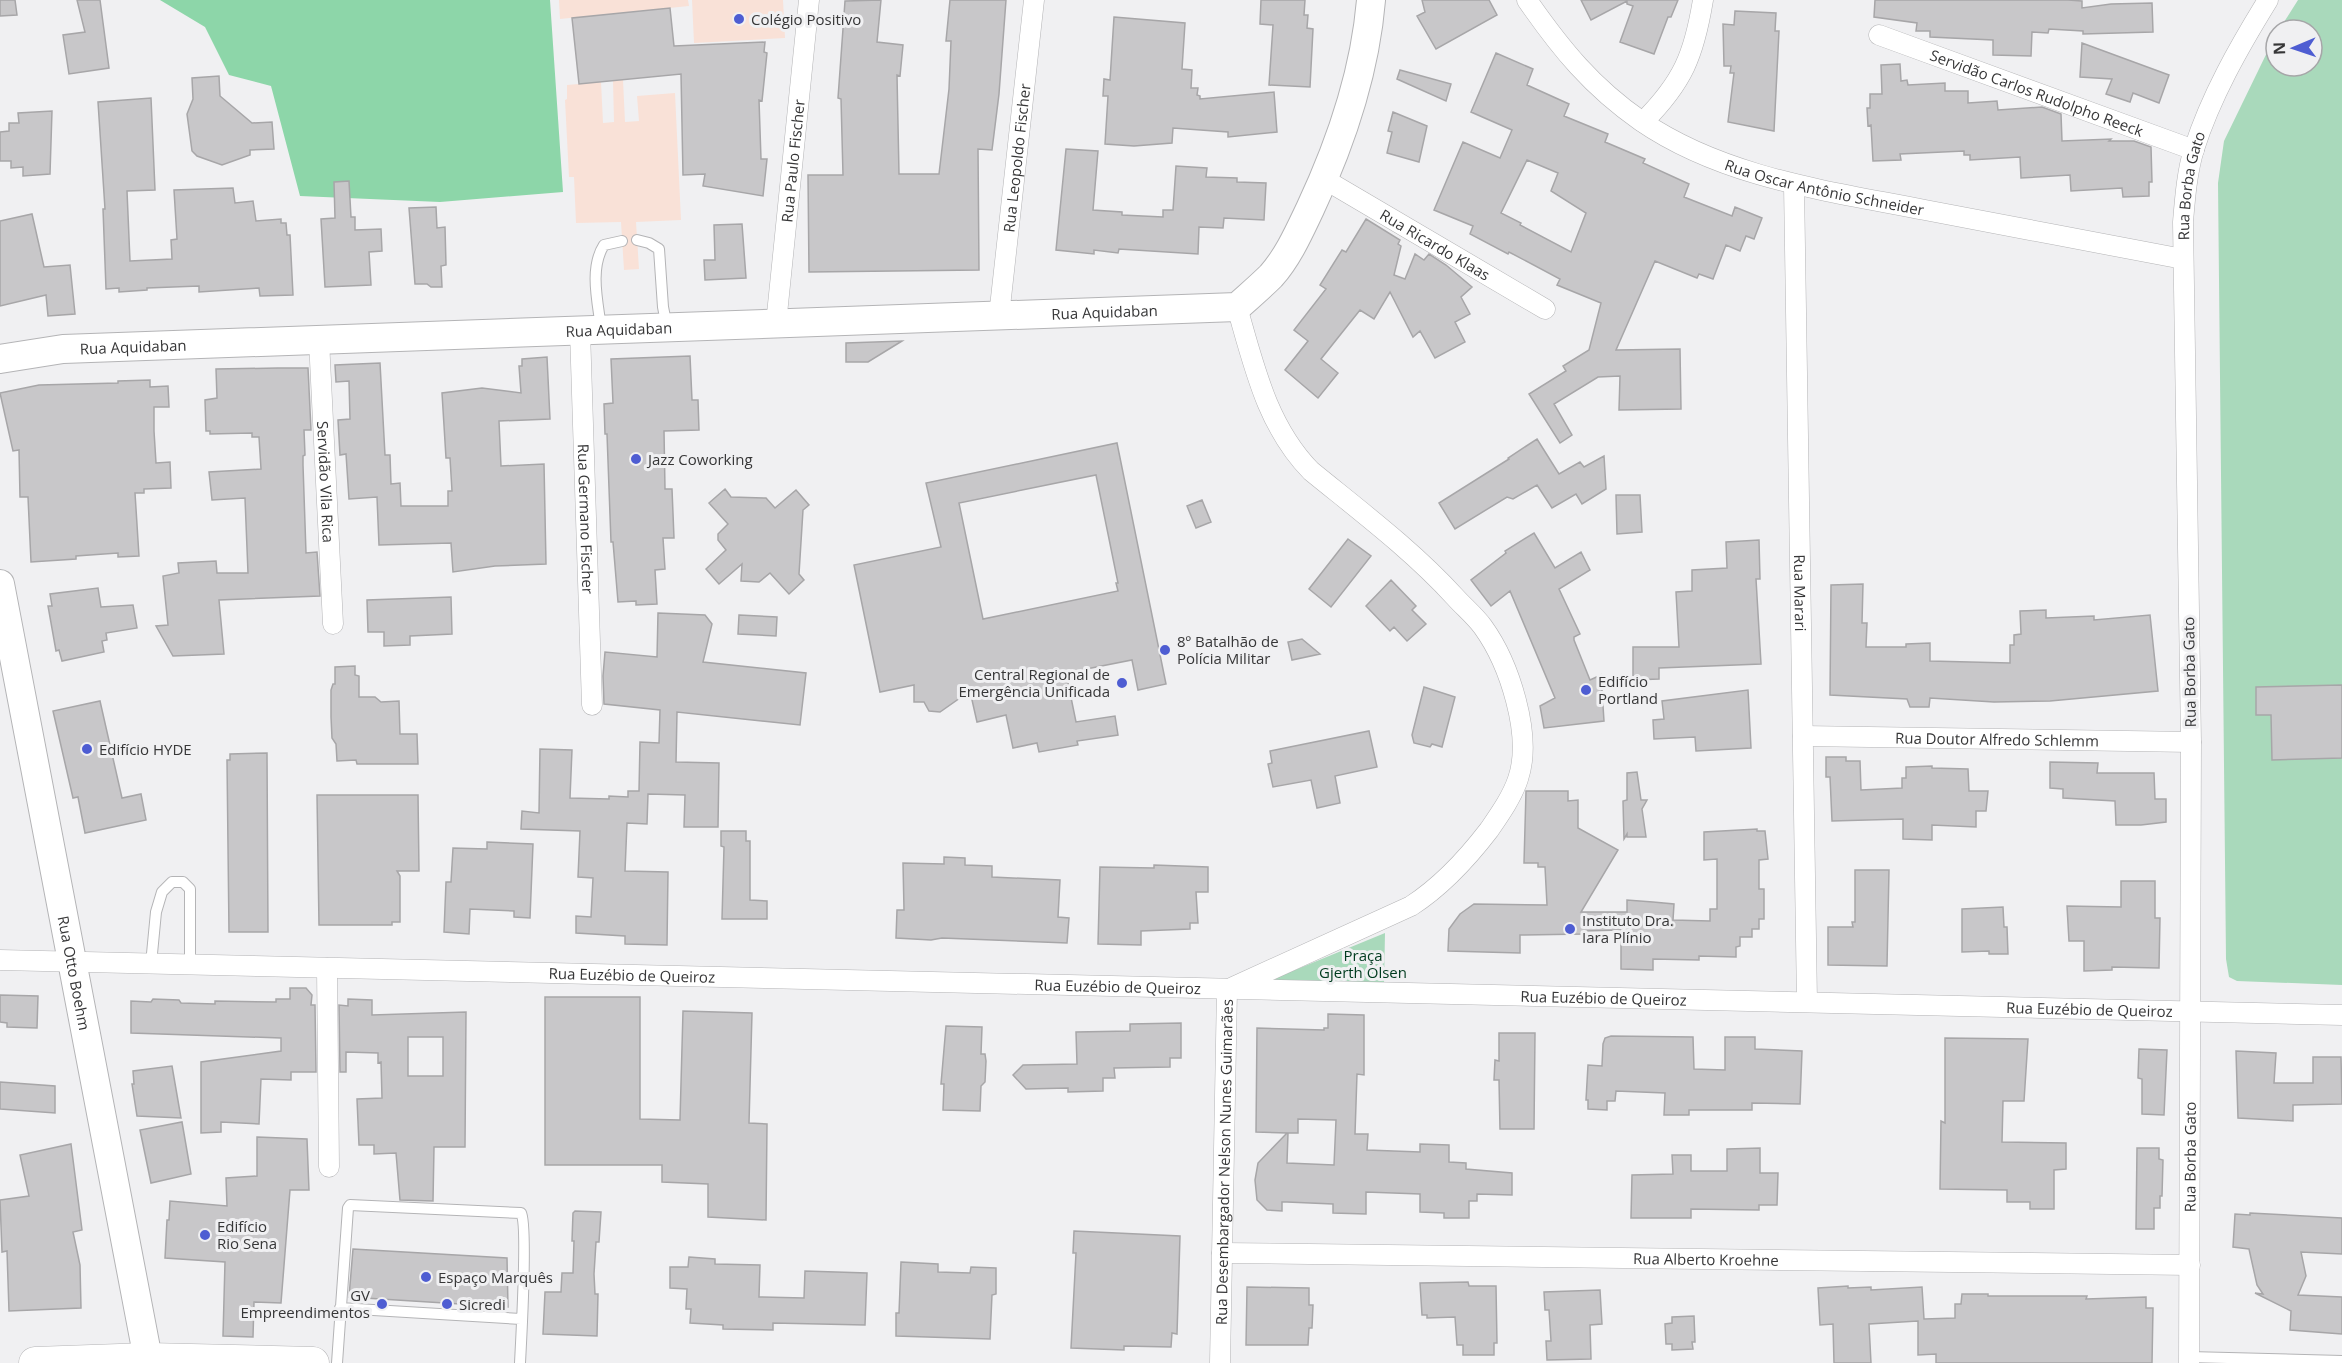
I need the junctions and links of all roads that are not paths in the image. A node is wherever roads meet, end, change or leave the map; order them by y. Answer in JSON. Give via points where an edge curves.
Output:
{"nodes":[{"id":1,"x":808,"y":0,"type":"edge"},
{"id":2,"x":1034,"y":0,"type":"edge"},
{"id":3,"x":1371,"y":0,"type":"edge"},
{"id":4,"x":1527,"y":0,"type":"edge"},
{"id":5,"x":1703,"y":0,"type":"edge"},
{"id":6,"x":2268,"y":0,"type":"edge"},
{"id":7,"x":1878,"y":35,"type":"dead end"},
{"id":8,"x":1643,"y":122,"type":"junction"},
{"id":9,"x":2193,"y":150,"type":"junction"},
{"id":10,"x":1324,"y":179,"type":"junction"},
{"id":11,"x":1794,"y":185,"type":"junction"},
{"id":12,"x":637,"y":240,"type":"dead end"},
{"id":13,"x":622,"y":241,"type":"dead end"},
{"id":14,"x":2183,"y":259,"type":"junction"},
{"id":15,"x":1237,"y":307,"type":"junction"},
{"id":16,"x":1545,"y":309,"type":"dead end"},
{"id":17,"x":999,"y":316,"type":"junction"},
{"id":18,"x":776,"y":324,"type":"junction"},
{"id":19,"x":667,"y":327,"type":"junction"},
{"id":20,"x":590,"y":330,"type":"junction"},
{"id":21,"x":319,"y":340,"type":"junction"},
{"id":22,"x":0,"y":359,"type":"edge"},
{"id":23,"x":0,"y":584,"type":"edge"},
{"id":24,"x":333,"y":624,"type":"dead end"},
{"id":25,"x":592,"y":705,"type":"dead end"},
{"id":26,"x":1803,"y":736,"type":"junction"},
{"id":27,"x":2191,"y":742,"type":"junction"},
{"id":28,"x":0,"y":960,"type":"edge"},
{"id":29,"x":73,"y":962,"type":"junction"},
{"id":30,"x":152,"y":964,"type":"junction"},
{"id":31,"x":190,"y":964,"type":"junction"},
{"id":32,"x":327,"y":968,"type":"junction"},
{"id":33,"x":1227,"y":989,"type":"junction"},
{"id":34,"x":1807,"y":1002,"type":"junction"},
{"id":35,"x":2191,"y":1011,"type":"junction"},
{"id":36,"x":2342,"y":1015,"type":"edge"},
{"id":37,"x":328,"y":1167,"type":"dead end"},
{"id":38,"x":1222,"y":1253,"type":"junction"},
{"id":39,"x":2190,"y":1265,"type":"junction"},
{"id":40,"x":340,"y":1308,"type":"junction"},
{"id":41,"x":521,"y":1319,"type":"junction"},
{"id":42,"x":2189,"y":1360,"type":"edge"},
{"id":43,"x":149,"y":1361,"type":"edge"},
{"id":44,"x":2342,"y":1361,"type":"edge"},
{"id":45,"x":35,"y":1363,"type":"edge"},
{"id":46,"x":313,"y":1363,"type":"edge"},
{"id":47,"x":337,"y":1363,"type":"edge"},
{"id":48,"x":520,"y":1363,"type":"edge"},
{"id":49,"x":1220,"y":1363,"type":"edge"}],
"edges":[{"from":1,"to":18,"type":"street","name":"Rua Paulo Fischer"},
{"from":2,"to":17,"type":"street","name":"Rua Leopoldo Fischer"},
{"from":3,"to":10,"type":"street","via":[[1355,93]]},
{"from":4,"to":8,"type":"street","name":"Rua Oscar Antônio Schneider","via":[[1582,72]]},
{"from":5,"to":8,"type":"street","via":[[1696,40],[1684,71],[1672,91]]},
{"from":6,"to":9,"type":"street","name":"Rua Borba Gato","via":[[2216,95]]},
{"from":7,"to":9,"type":"street","name":"Servidão Carlos Rudolpho Reeck"},
{"from":8,"to":11,"type":"street","name":"Rua Oscar Antônio Schneider","via":[[1712,158]]},
{"from":9,"to":14,"type":"street","name":"Rua Borba Gato","via":[[2186,189]]},
{"from":10,"to":15,"type":"street","via":[[1294,243],[1271,276]]},
{"from":10,"to":16,"type":"street","name":"Rua Ricardo Klaas"},
{"from":11,"to":14,"type":"street","name":"Rua Oscar Antônio Schneider"},
{"from":11,"to":26,"type":"street","name":"Rua Marari"},
{"from":12,"to":19,"type":"lane","via":[[659,249]]},
{"from":13,"to":20,"type":"lane","via":[[604,245],[597,255]]},
{"from":14,"to":27,"type":"street","name":"Rua Borba Gato"},
{"from":15,"to":17,"type":"street","name":"Rua Aquidaban"},
{"from":15,"to":33,"type":"street","name":"Rua Desembargador Nelson Nunes Guimarães","via":[[1260,385],[1297,457],[1422,563],[1482,626],[1510,677],[1519,711],[1522,759],[1519,777],[1498,817],[1437,888],[1411,906]]},
{"from":17,"to":18,"type":"street","name":"Rua Aquidaban"},
{"from":18,"to":19,"type":"street","name":"Rua Aquidaban"},
{"from":19,"to":20,"type":"street","name":"Rua Aquidaban"},
{"from":20,"to":21,"type":"street","name":"Rua Aquidaban"},
{"from":20,"to":25,"type":"street","name":"Rua Germano Fischer"},
{"from":21,"to":22,"type":"street","name":"Rua Aquidaban","via":[[63,349]]},
{"from":21,"to":24,"type":"street","name":"Servidão Vila Rica"},
{"from":23,"to":29,"type":"street","name":"Rua Otto Boehm"},
{"from":26,"to":27,"type":"street","name":"Rua Doutor Alfredo Schlemm"},
{"from":26,"to":34,"type":"street","name":"Rua Marari"},
{"from":27,"to":35,"type":"street","name":"Rua Borba Gato"},
{"from":28,"to":29,"type":"street","name":"Rua Euzébio de Queiroz"},
{"from":29,"to":30,"type":"street","name":"Rua Euzébio de Queiroz"},
{"from":29,"to":43,"type":"street","name":"Rua Otto Boehm"},
{"from":30,"to":31,"type":"street","name":"Rua Euzébio de Queiroz"},
{"from":30,"to":31,"type":"lane","via":[[156,912],[162,892],[171,882],[183,882],[190,889]]},
{"from":31,"to":32,"type":"street","name":"Rua Euzébio de Queiroz"},
{"from":32,"to":33,"type":"street","name":"Rua Euzébio de Queiroz"},
{"from":32,"to":37,"type":"street"},
{"from":33,"to":34,"type":"street","name":"Rua Euzébio de Queiroz"},
{"from":33,"to":38,"type":"street","name":"Rua Desembargador Nelson Nunes Guimarães"},
{"from":34,"to":35,"type":"street","name":"Rua Euzébio de Queiroz"},
{"from":35,"to":36,"type":"street","name":"Rua Euzébio de Queiroz"},
{"from":35,"to":39,"type":"street","name":"Rua Borba Gato"},
{"from":38,"to":39,"type":"street","name":"Rua Alberto Kroehne"},
{"from":38,"to":49,"type":"street","name":"Rua Desembargador Nelson Nunes Guimarães"},
{"from":39,"to":42,"type":"street","name":"Rua Borba Gato"},
{"from":40,"to":41,"type":"lane"},
{"from":40,"to":41,"type":"lane","via":[[350,1205],[516,1212],[523,1217]]},
{"from":40,"to":47,"type":"lane"},
{"from":41,"to":48,"type":"lane"},
{"from":42,"to":44,"type":"lane"},
{"from":43,"to":45,"type":"main road"},
{"from":43,"to":46,"type":"main road"}]}
